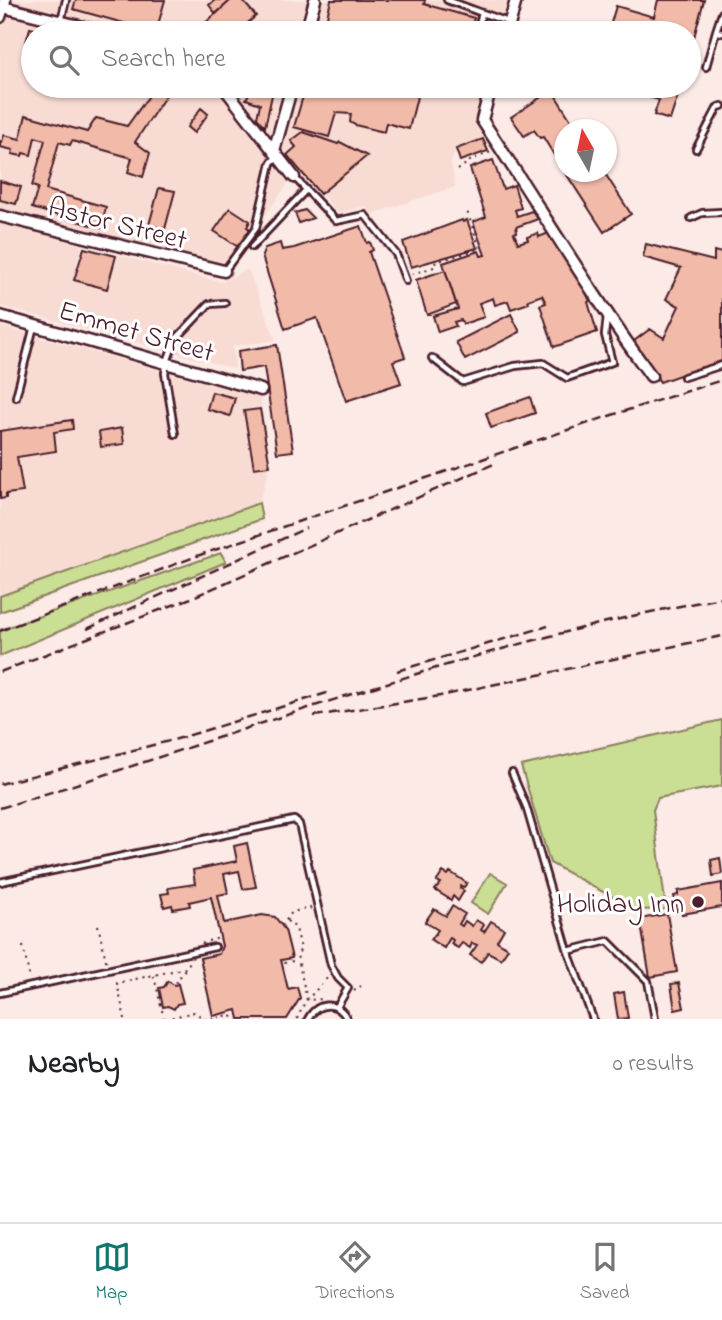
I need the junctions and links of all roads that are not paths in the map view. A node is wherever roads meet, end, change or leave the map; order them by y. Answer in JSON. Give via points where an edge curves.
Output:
{"nodes":[{"id":1,"x":66,"y":0,"type":"edge"},
{"id":2,"x":316,"y":0,"type":"edge"},
{"id":3,"x":447,"y":0,"type":"edge"},
{"id":4,"x":516,"y":0,"type":"edge"},
{"id":5,"x":3,"y":8,"type":"edge"},
{"id":6,"x":482,"y":13,"type":"junction"},
{"id":7,"x":722,"y":13,"type":"edge"},
{"id":8,"x":57,"y":21,"type":"edge"},
{"id":9,"x":61,"y":21,"type":"edge"},
{"id":10,"x":309,"y":21,"type":"edge"},
{"id":11,"x":480,"y":21,"type":"edge"},
{"id":12,"x":496,"y":21,"type":"edge"},
{"id":13,"x":510,"y":21,"type":"edge"},
{"id":14,"x":719,"y":32,"type":"edge"},
{"id":15,"x":706,"y":67,"type":"dead end"},
{"id":16,"x":232,"y":98,"type":"edge"},
{"id":17,"x":289,"y":98,"type":"edge"},
{"id":18,"x":488,"y":98,"type":"edge"},
{"id":19,"x":722,"y":106,"type":"edge"},
{"id":20,"x":696,"y":149,"type":"dead end"},
{"id":21,"x":275,"y":153,"type":"junction"},
{"id":22,"x":295,"y":177,"type":"joint"},
{"id":23,"x":305,"y":191,"type":"junction"},
{"id":24,"x":722,"y":212,"type":"edge"},
{"id":25,"x":0,"y":216,"type":"edge"},
{"id":26,"x":691,"y":218,"type":"dead end"},
{"id":27,"x":252,"y":247,"type":"dead end"},
{"id":28,"x":224,"y":271,"type":"joint"},
{"id":29,"x":405,"y":279,"type":"road end"},
{"id":30,"x":225,"y":303,"type":"dead end"},
{"id":31,"x":0,"y":316,"type":"edge"},
{"id":32,"x":607,"y":316,"type":"junction"},
{"id":33,"x":34,"y":325,"type":"junction"},
{"id":34,"x":432,"y":358,"type":"dead end"},
{"id":35,"x":167,"y":362,"type":"junction"},
{"id":36,"x":722,"y":365,"type":"edge"},
{"id":37,"x":651,"y":376,"type":"dead end"},
{"id":38,"x":684,"y":377,"type":"dead end"},
{"id":39,"x":261,"y":390,"type":"dead end"},
{"id":40,"x":16,"y":397,"type":"dead end"},
{"id":41,"x":175,"y":434,"type":"dead end"},
{"id":42,"x":512,"y":773,"type":"dead end"},
{"id":43,"x":0,"y":883,"type":"edge"},
{"id":44,"x":215,"y":947,"type":"dead end"},
{"id":45,"x":568,"y":951,"type":"junction"},
{"id":46,"x":0,"y":993,"type":"edge"},
{"id":47,"x":337,"y":1007,"type":"junction"},
{"id":48,"x":308,"y":1019,"type":"edge"},
{"id":49,"x":347,"y":1019,"type":"edge"},
{"id":50,"x":593,"y":1019,"type":"edge"},
{"id":51,"x":655,"y":1019,"type":"edge"}],
"edges":[{"from":1,"to":9,"type":"lane"},
{"from":2,"to":10,"type":"street"},
{"from":3,"to":6,"type":"lane"},
{"from":4,"to":13,"type":"street"},
{"from":5,"to":8,"type":"street"},
{"from":6,"to":11,"type":"lane"},
{"from":6,"to":12,"type":"lane"},
{"from":7,"to":14,"type":"lane"},
{"from":14,"to":15,"type":"lane"},
{"from":16,"to":21,"type":"street"},
{"from":17,"to":21,"type":"street"},
{"from":18,"to":32,"type":"street","via":[[482,120]]},
{"from":19,"to":20,"type":"lane"},
{"from":21,"to":22,"type":"street"},
{"from":21,"to":28,"type":"lane","via":[[256,228]]},
{"from":22,"to":23,"type":"lane"},
{"from":23,"to":27,"type":"lane"},
{"from":23,"to":29,"type":"lane","via":[[336,221],[365,215],[396,254]]},
{"from":24,"to":26,"type":"lane"},
{"from":25,"to":28,"type":"street","name":"Astor Street"},
{"from":30,"to":35,"type":"lane","via":[[209,304],[188,325],[175,340]]},
{"from":31,"to":33,"type":"street","name":"Emmet Street"},
{"from":32,"to":34,"type":"lane","via":[[605,335],[612,362],[568,378],[543,363],[515,366],[463,382]]},
{"from":32,"to":37,"type":"street"},
{"from":33,"to":35,"type":"street","name":"Emmet Street"},
{"from":33,"to":40,"type":"lane"},
{"from":35,"to":39,"type":"street","name":"Emmet Street"},
{"from":35,"to":41,"type":"lane"},
{"from":36,"to":38,"type":"lane"},
{"from":42,"to":45,"type":"lane"},
{"from":43,"to":47,"type":"lane","via":[[293,820],[299,824],[331,965],[348,988]]},
{"from":44,"to":46,"type":"lane"},
{"from":45,"to":50,"type":"lane"},
{"from":45,"to":51,"type":"lane","via":[[608,941],[648,981]]},
{"from":47,"to":48,"type":"lane","via":[[324,1005]]},
{"from":47,"to":49,"type":"lane"}]}
